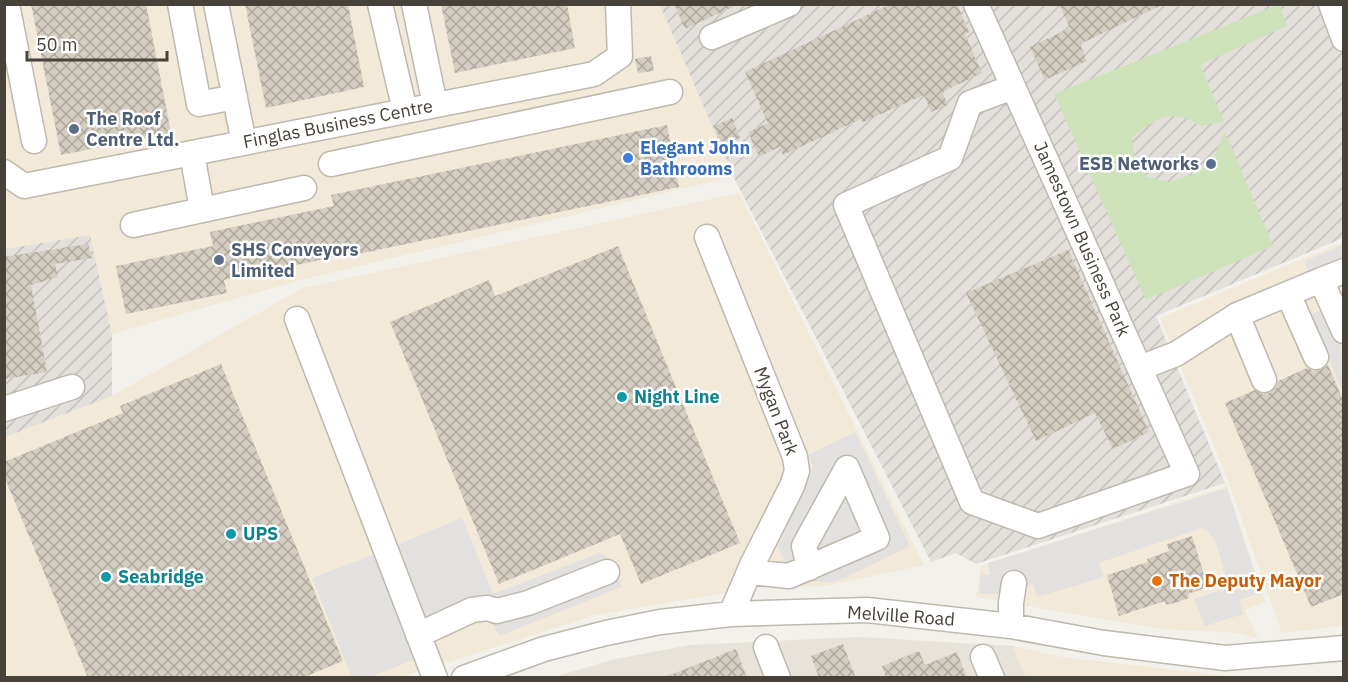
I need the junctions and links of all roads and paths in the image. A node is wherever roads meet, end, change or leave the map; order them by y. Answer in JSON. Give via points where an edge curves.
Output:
{"nodes":[{"id":1,"x":8,"y":4,"type":"edge"},
{"id":2,"x":180,"y":4,"type":"edge"},
{"id":3,"x":216,"y":4,"type":"edge"},
{"id":4,"x":380,"y":4,"type":"edge"},
{"id":5,"x":414,"y":4,"type":"edge"},
{"id":6,"x":618,"y":4,"type":"edge"},
{"id":7,"x":789,"y":4,"type":"edge"},
{"id":8,"x":976,"y":4,"type":"edge"},
{"id":9,"x":1331,"y":4,"type":"edge"},
{"id":10,"x":712,"y":37,"type":"dead end"},
{"id":11,"x":1344,"y":39,"type":"edge"},
{"id":12,"x":12,"y":72,"type":"edge"},
{"id":13,"x":594,"y":74,"type":"junction"},
{"id":14,"x":1013,"y":87,"type":"junction"},
{"id":15,"x":670,"y":92,"type":"dead end"},
{"id":16,"x":235,"y":97,"type":"junction"},
{"id":17,"x":435,"y":105,"type":"junction"},
{"id":18,"x":601,"y":106,"type":"junction"},
{"id":19,"x":399,"y":112,"type":"junction"},
{"id":20,"x":34,"y":141,"type":"dead end"},
{"id":21,"x":244,"y":143,"type":"junction"},
{"id":22,"x":400,"y":149,"type":"junction"},
{"id":23,"x":192,"y":153,"type":"junction"},
{"id":24,"x":331,"y":164,"type":"dead end"},
{"id":25,"x":7,"y":180,"type":"edge"},
{"id":26,"x":304,"y":188,"type":"dead end"},
{"id":27,"x":202,"y":210,"type":"junction"},
{"id":28,"x":133,"y":225,"type":"dead end"},
{"id":29,"x":706,"y":237,"type":"dead end"},
{"id":30,"x":1344,"y":271,"type":"edge"},
{"id":31,"x":1322,"y":280,"type":"junction"},
{"id":32,"x":1288,"y":294,"type":"junction"},
{"id":33,"x":1237,"y":315,"type":"junction"},
{"id":34,"x":297,"y":319,"type":"dead end"},
{"id":35,"x":1344,"y":331,"type":"edge"},
{"id":36,"x":1316,"y":357,"type":"dead end"},
{"id":37,"x":1140,"y":368,"type":"junction"},
{"id":38,"x":1264,"y":380,"type":"dead end"},
{"id":39,"x":72,"y":387,"type":"dead end"},
{"id":40,"x":4,"y":409,"type":"edge"},
{"id":41,"x":809,"y":568,"type":"dead end"},
{"id":42,"x":607,"y":572,"type":"dead end"},
{"id":43,"x":749,"y":572,"type":"junction"},
{"id":44,"x":1014,"y":583,"type":"dead end"},
{"id":45,"x":731,"y":614,"type":"junction"},
{"id":46,"x":1011,"y":626,"type":"junction"},
{"id":47,"x":418,"y":635,"type":"junction"},
{"id":48,"x":766,"y":647,"type":"dead end"},
{"id":49,"x":1344,"y":648,"type":"edge"},
{"id":50,"x":1225,"y":668,"type":"edge"},
{"id":51,"x":435,"y":678,"type":"edge"},
{"id":52,"x":464,"y":678,"type":"edge"},
{"id":53,"x":778,"y":678,"type":"edge"}],
"edges":[{"from":1,"to":12,"type":"street"},
{"from":2,"to":16,"type":"street","via":[[199,104]]},
{"from":3,"to":16,"type":"street"},
{"from":4,"to":19,"type":"street"},
{"from":5,"to":17,"type":"street"},
{"from":6,"to":13,"type":"street","name":"Finglas Business Centre","via":[[620,56]]},
{"from":7,"to":10,"type":"street"},
{"from":8,"to":14,"type":"street","name":"Jamestown Business Park"},
{"from":9,"to":11,"type":"street"},
{"from":12,"to":20,"type":"street"},
{"from":13,"to":17,"type":"street","name":"Finglas Business Centre"},
{"from":13,"to":18,"type":"street"},
{"from":14,"to":37,"type":"street","name":"Jamestown Business Park"},
{"from":14,"to":37,"type":"street","name":"Jamestown Business Park","via":[[970,103],[950,158],[846,206],[972,502],[1038,526],[1187,474]]},
{"from":15,"to":18,"type":"street"},
{"from":16,"to":21,"type":"street"},
{"from":17,"to":19,"type":"street","name":"Finglas Business Centre"},
{"from":18,"to":22,"type":"street"},
{"from":19,"to":21,"type":"street","name":"Finglas Business Centre"},
{"from":19,"to":22,"type":"street"},
{"from":21,"to":23,"type":"street","name":"Finglas Business Centre"},
{"from":22,"to":24,"type":"street"},
{"from":23,"to":25,"type":"street","name":"Finglas Business Centre","via":[[24,186]]},
{"from":23,"to":27,"type":"street"},
{"from":26,"to":27,"type":"street"},
{"from":27,"to":28,"type":"street"},
{"from":29,"to":43,"type":"street","name":"Mygan Park","via":[[795,457],[797,471]]},
{"from":30,"to":31,"type":"street"},
{"from":31,"to":32,"type":"street"},
{"from":31,"to":35,"type":"street"},
{"from":32,"to":33,"type":"street"},
{"from":32,"to":36,"type":"street"},
{"from":33,"to":37,"type":"street","via":[[1176,354]]},
{"from":33,"to":38,"type":"street"},
{"from":34,"to":47,"type":"street"},
{"from":39,"to":40,"type":"street"},
{"from":41,"to":43,"type":"street","via":[[789,576]]},
{"from":42,"to":47,"type":"street","via":[[528,603],[497,611],[472,610]]},
{"from":43,"to":45,"type":"street","name":"Mygan Park"},
{"from":44,"to":46,"type":"street"},
{"from":45,"to":46,"type":"street","name":"Melville Road","via":[[867,610]]},
{"from":45,"to":52,"type":"street","name":"Melville Road","via":[[606,633],[544,649]]},
{"from":46,"to":50,"type":"street","name":"Melville Road"},
{"from":47,"to":51,"type":"street"},
{"from":48,"to":53,"type":"street"},
{"from":49,"to":50,"type":"street","name":"Melville Road"}]}
